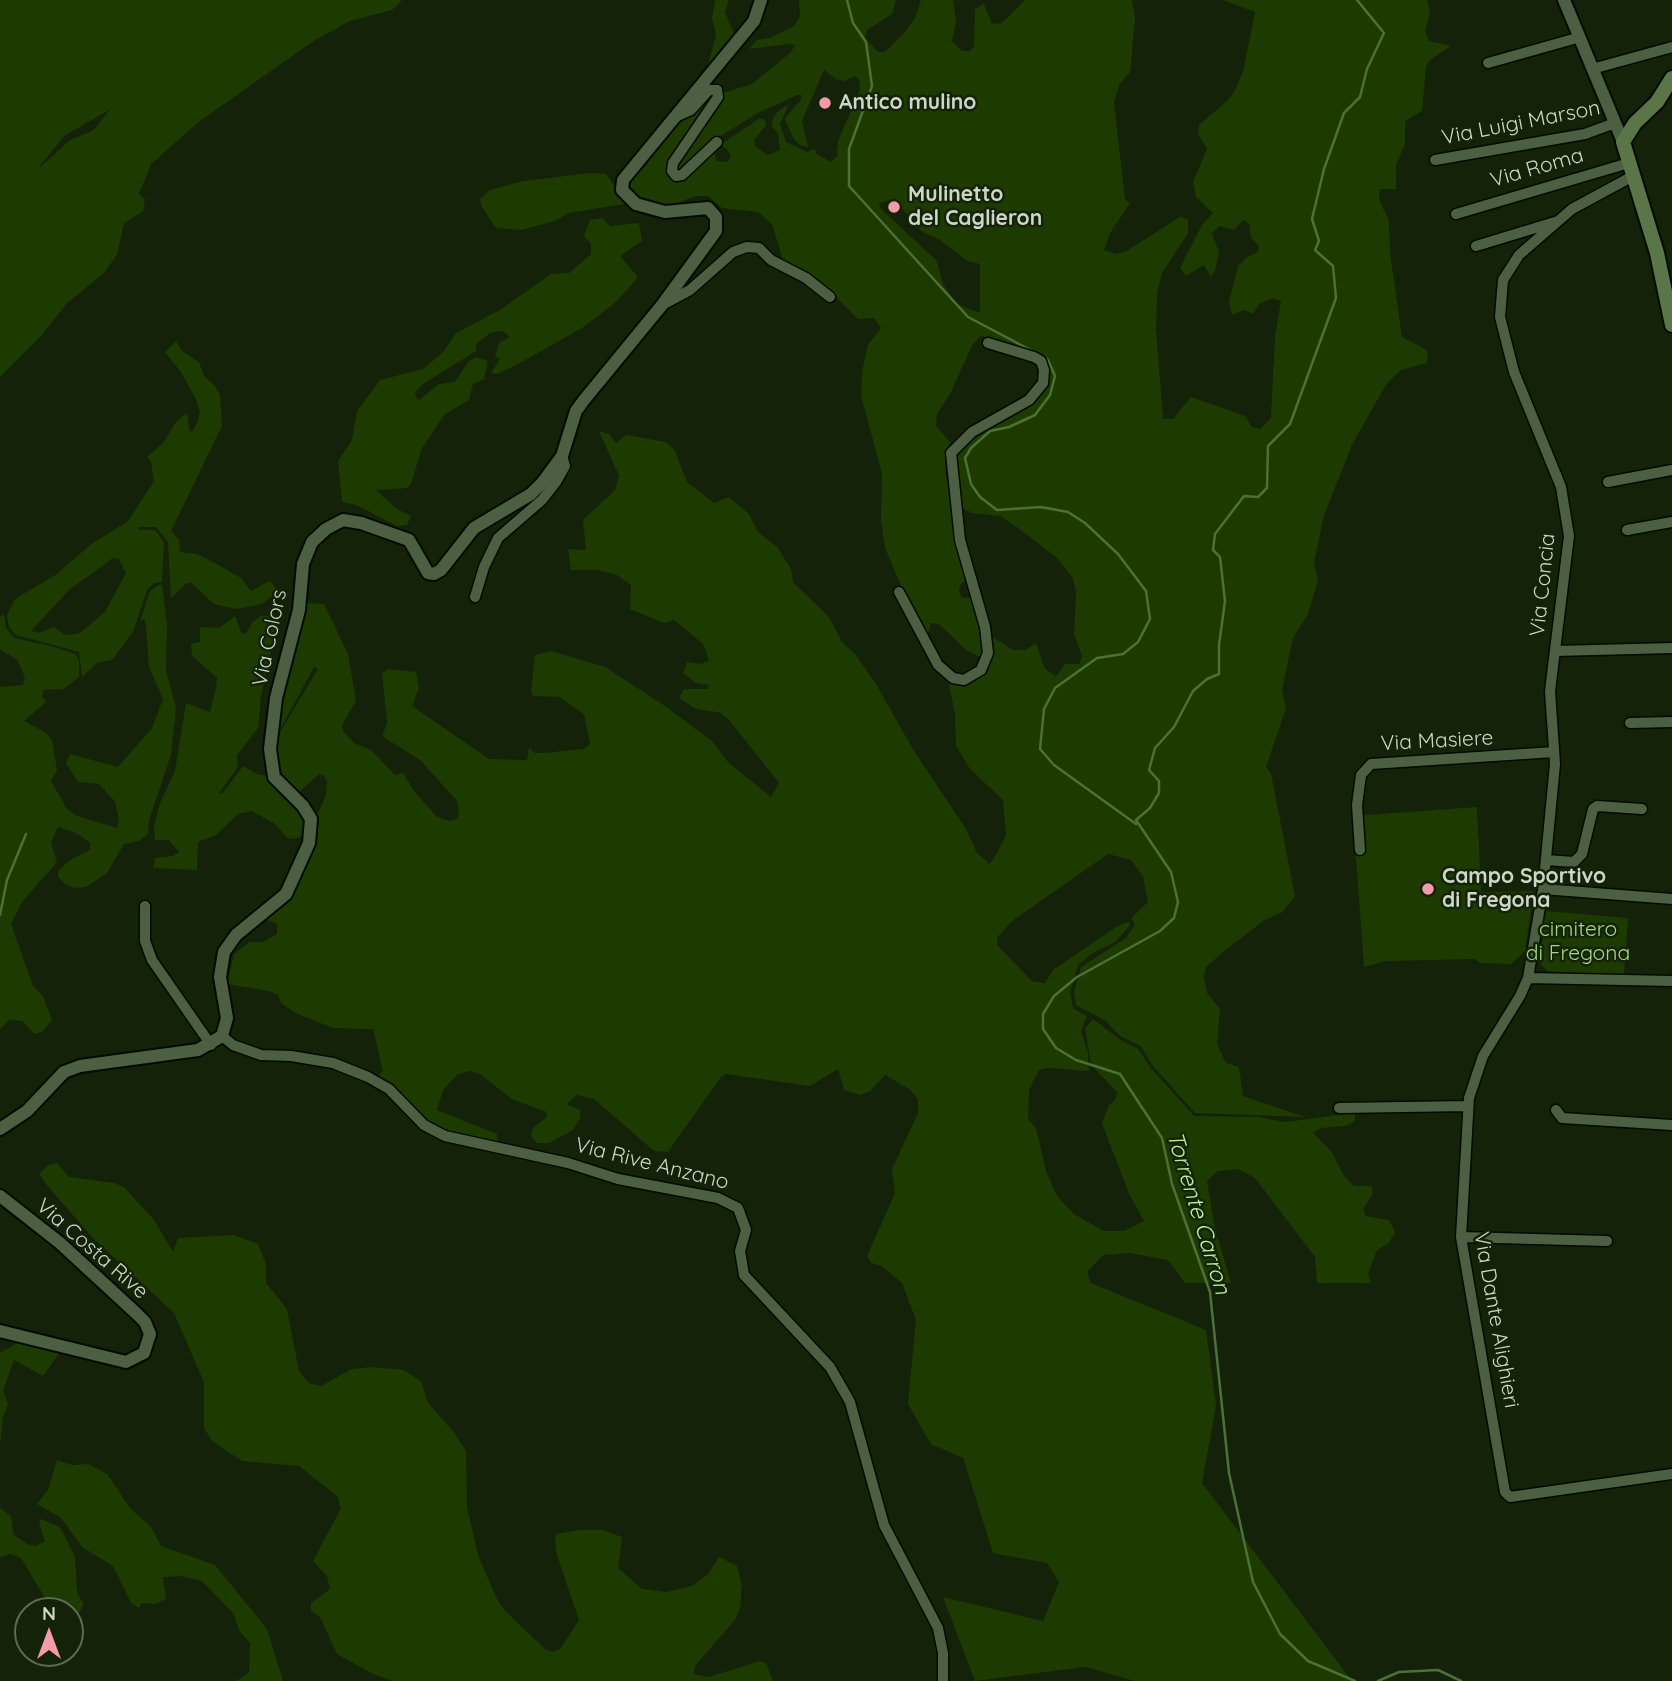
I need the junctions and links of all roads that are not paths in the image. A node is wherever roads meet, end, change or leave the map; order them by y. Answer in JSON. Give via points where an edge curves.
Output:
{"nodes":[{"id":1,"x":761,"y":0,"type":"edge"},
{"id":2,"x":1564,"y":0,"type":"edge"},
{"id":3,"x":1577,"y":38,"type":"junction"},
{"id":4,"x":1672,"y":47,"type":"edge"},
{"id":5,"x":1488,"y":63,"type":"dead end"},
{"id":6,"x":1592,"y":69,"type":"junction"},
{"id":7,"x":1672,"y":78,"type":"edge"},
{"id":8,"x":673,"y":118,"type":"junction"},
{"id":9,"x":1613,"y":119,"type":"junction"},
{"id":10,"x":1633,"y":126,"type":"junction"},
{"id":11,"x":717,"y":142,"type":"dead end"},
{"id":12,"x":1623,"y":142,"type":"junction"},
{"id":13,"x":1435,"y":160,"type":"dead end"},
{"id":14,"x":1631,"y":170,"type":"junction"},
{"id":15,"x":1456,"y":214,"type":"dead end"},
{"id":16,"x":1559,"y":220,"type":"junction"},
{"id":17,"x":1475,"y":246,"type":"dead end"},
{"id":18,"x":830,"y":297,"type":"dead end"},
{"id":19,"x":662,"y":305,"type":"junction"},
{"id":20,"x":1672,"y":325,"type":"edge"},
{"id":21,"x":988,"y":343,"type":"dead end"},
{"id":22,"x":562,"y":456,"type":"junction"},
{"id":23,"x":1672,"y":470,"type":"edge"},
{"id":24,"x":1608,"y":482,"type":"dead end"},
{"id":25,"x":1672,"y":522,"type":"edge"},
{"id":26,"x":1627,"y":530,"type":"dead end"},
{"id":27,"x":899,"y":592,"type":"dead end"},
{"id":28,"x":475,"y":597,"type":"dead end"},
{"id":29,"x":1672,"y":648,"type":"edge"},
{"id":30,"x":1555,"y":650,"type":"junction"},
{"id":31,"x":1672,"y":722,"type":"edge"},
{"id":32,"x":1630,"y":723,"type":"dead end"},
{"id":33,"x":1554,"y":752,"type":"junction"},
{"id":34,"x":1642,"y":809,"type":"dead end"},
{"id":35,"x":1360,"y":850,"type":"dead end"},
{"id":36,"x":1546,"y":860,"type":"junction"},
{"id":37,"x":1543,"y":889,"type":"junction"},
{"id":38,"x":1672,"y":899,"type":"edge"},
{"id":39,"x":145,"y":906,"type":"dead end"},
{"id":40,"x":1528,"y":978,"type":"junction"},
{"id":41,"x":1672,"y":981,"type":"edge"},
{"id":42,"x":222,"y":1036,"type":"junction"},
{"id":43,"x":211,"y":1045,"type":"junction"},
{"id":44,"x":1468,"y":1102,"type":"junction"},
{"id":45,"x":1339,"y":1108,"type":"dead end"},
{"id":46,"x":1556,"y":1110,"type":"dead end"},
{"id":47,"x":1672,"y":1125,"type":"edge"},
{"id":48,"x":0,"y":1129,"type":"edge"},
{"id":49,"x":0,"y":1196,"type":"edge"},
{"id":50,"x":1461,"y":1237,"type":"junction"},
{"id":51,"x":1607,"y":1241,"type":"dead end"},
{"id":52,"x":0,"y":1331,"type":"edge"},
{"id":53,"x":1672,"y":1474,"type":"edge"},
{"id":54,"x":943,"y":1681,"type":"edge"}],
"edges":[{"from":1,"to":8,"type":"street","via":[[754,21]]},
{"from":2,"to":3,"type":"street"},
{"from":3,"to":5,"type":"street"},
{"from":3,"to":6,"type":"street"},
{"from":4,"to":6,"type":"street"},
{"from":6,"to":9,"type":"street"},
{"from":7,"to":10,"type":"main road"},
{"from":8,"to":11,"type":"street","via":[[691,110],[709,90],[717,90],[718,97],[673,163],[676,176]]},
{"from":8,"to":19,"type":"street","name":"Via Colors","via":[[628,173],[622,190],[636,204],[665,212],[708,208],[717,225],[711,242]]},
{"from":9,"to":10,"type":"street"},
{"from":9,"to":12,"type":"street"},
{"from":9,"to":13,"type":"street","name":"Via Luigi Marson","via":[[1585,134]]},
{"from":10,"to":12,"type":"main road"},
{"from":12,"to":14,"type":"main road"},
{"from":14,"to":15,"type":"street","name":"Via Roma"},
{"from":14,"to":16,"type":"street","name":"Via Concia"},
{"from":14,"to":20,"type":"main road","via":[[1657,253]]},
{"from":16,"to":17,"type":"street","name":"Via Concia"},
{"from":16,"to":30,"type":"street","name":"Via Concia","via":[[1519,254],[1503,280],[1500,317],[1514,372],[1553,463],[1566,508],[1569,536]]},
{"from":18,"to":19,"type":"street","via":[[759,248],[747,247],[733,252],[677,299]]},
{"from":19,"to":22,"type":"street","name":"Via Colors","via":[[576,411]]},
{"from":21,"to":27,"type":"street","via":[[1034,357],[1044,370],[1042,383],[1029,400],[972,432],[951,453],[960,540],[985,627],[988,653],[981,670],[964,680],[953,678],[937,665]]},
{"from":22,"to":28,"type":"street","via":[[565,466],[542,500],[498,538]]},
{"from":22,"to":42,"type":"street","name":"Via Colors","via":[[531,494],[474,528],[434,574],[423,566],[409,540],[361,523],[343,520],[312,542],[303,564],[299,610],[276,698],[270,749],[274,777],[311,818],[309,843],[286,894],[236,934],[224,952],[220,977],[227,1018]]},
{"from":23,"to":24,"type":"street"},
{"from":25,"to":26,"type":"street"},
{"from":29,"to":30,"type":"street"},
{"from":30,"to":33,"type":"street","name":"Via Concia","via":[[1549,706]]},
{"from":31,"to":32,"type":"street"},
{"from":33,"to":35,"type":"street","name":"Via Masiere","via":[[1371,764],[1361,775],[1357,805]]},
{"from":33,"to":36,"type":"street","name":"Via Concia"},
{"from":34,"to":36,"type":"street","via":[[1597,806],[1582,854],[1574,862]]},
{"from":36,"to":37,"type":"street","name":"Via Concia"},
{"from":37,"to":38,"type":"street"},
{"from":37,"to":40,"type":"street","name":"Via Concia"},
{"from":39,"to":43,"type":"street","via":[[145,942],[152,960]]},
{"from":40,"to":41,"type":"street"},
{"from":40,"to":44,"type":"street","name":"Via Concia","via":[[1483,1056]]},
{"from":42,"to":43,"type":"street"},
{"from":42,"to":54,"type":"street","name":"Via Rive Anzano","via":[[261,1055],[333,1063],[368,1077],[389,1089],[424,1125],[445,1136],[640,1184],[718,1198],[738,1208],[746,1230],[740,1251],[744,1275],[830,1367],[850,1402],[884,1525],[938,1628]]},
{"from":43,"to":48,"type":"street","via":[[198,1051],[64,1072],[27,1111]]},
{"from":44,"to":45,"type":"street"},
{"from":44,"to":50,"type":"street","name":"Via Dante Alighieri"},
{"from":46,"to":47,"type":"street","via":[[1562,1118]]},
{"from":49,"to":52,"type":"street","name":"Via Costa Rive","via":[[60,1243],[137,1314],[150,1335],[144,1353],[126,1362]]},
{"from":50,"to":51,"type":"street"},
{"from":50,"to":53,"type":"street","name":"Via Dante Alighieri","via":[[1505,1492],[1510,1497]]}]}
